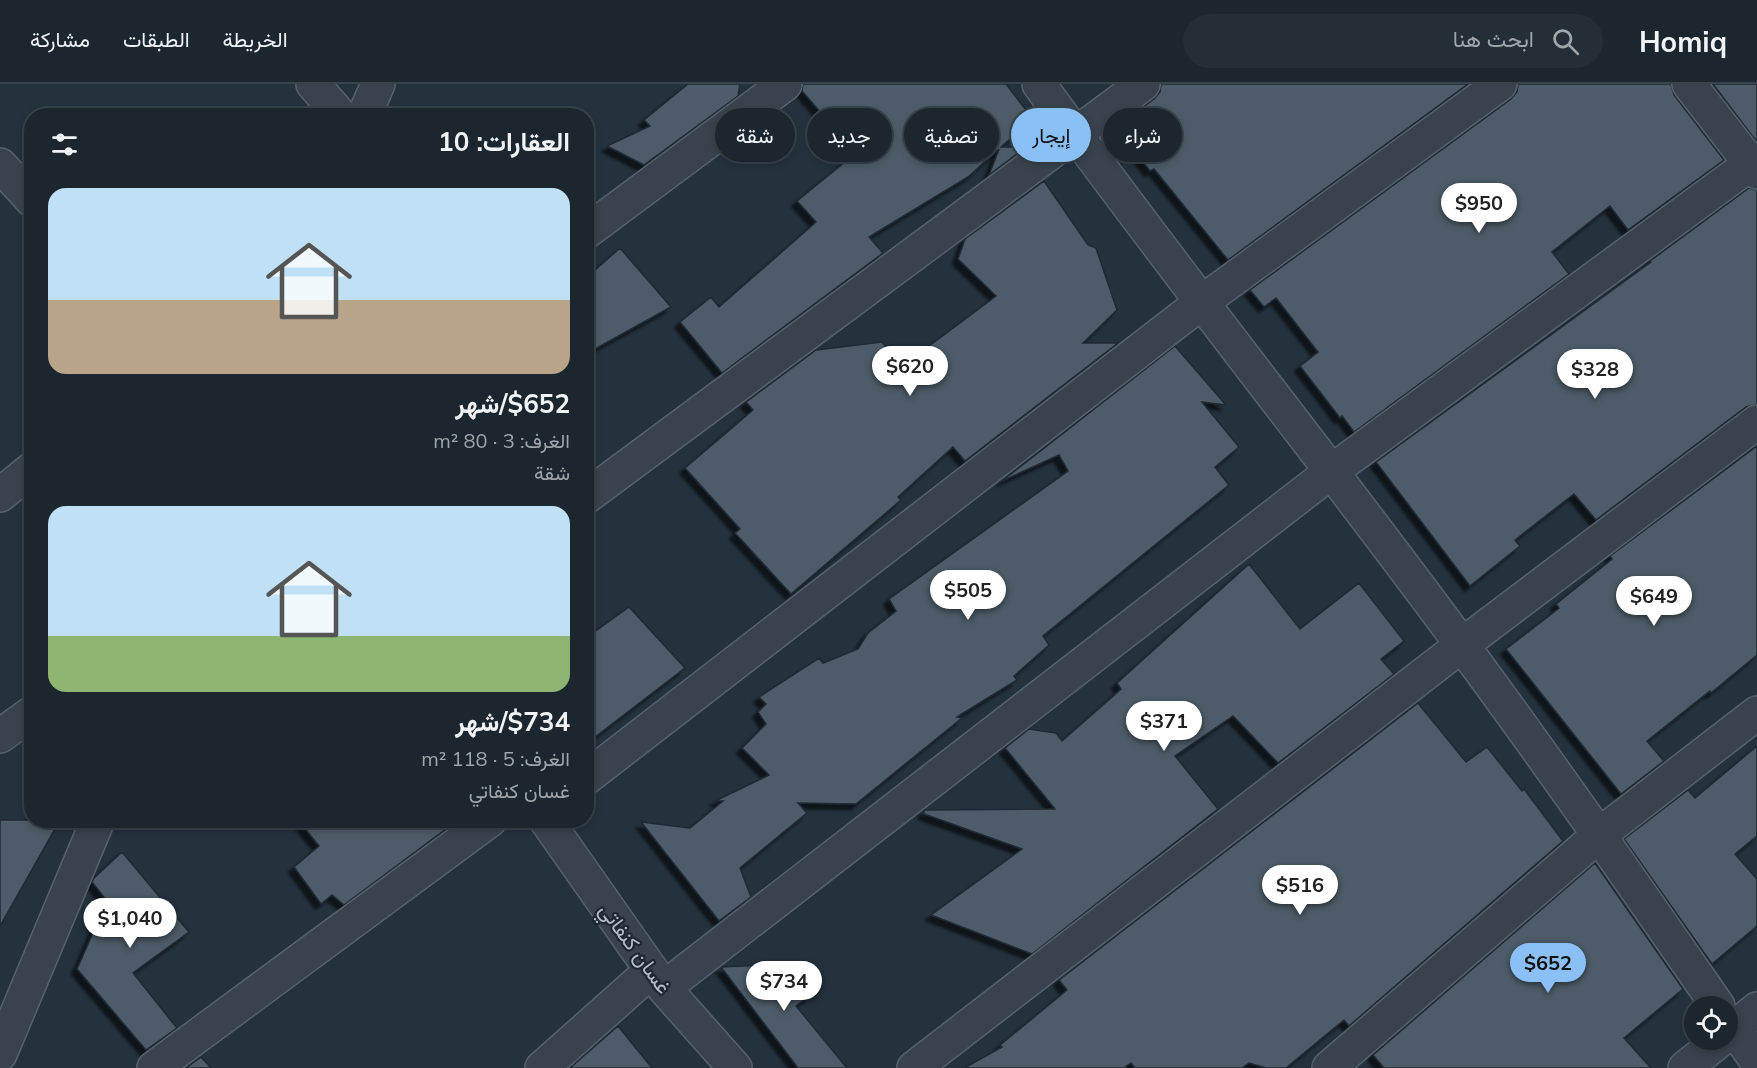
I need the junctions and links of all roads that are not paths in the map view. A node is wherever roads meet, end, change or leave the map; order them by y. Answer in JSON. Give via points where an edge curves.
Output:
{"nodes":[{"id":1,"x":313,"y":84,"type":"edge"},
{"id":2,"x":378,"y":84,"type":"edge"},
{"id":3,"x":784,"y":84,"type":"edge"},
{"id":4,"x":1039,"y":84,"type":"edge"},
{"id":5,"x":1143,"y":84,"type":"edge"},
{"id":6,"x":1500,"y":84,"type":"edge"},
{"id":7,"x":1689,"y":84,"type":"edge"},
{"id":8,"x":746,"y":99,"type":"edge"},
{"id":9,"x":334,"y":108,"type":"edge"},
{"id":10,"x":368,"y":108,"type":"edge"},
{"id":11,"x":1056,"y":108,"type":"edge"},
{"id":12,"x":1091,"y":124,"type":"edge"},
{"id":13,"x":1091,"y":155,"type":"edge"},
{"id":14,"x":1039,"y":162,"type":"edge"},
{"id":15,"x":0,"y":165,"type":"edge"},
{"id":16,"x":1755,"y":165,"type":"edge"},
{"id":17,"x":24,"y":191,"type":"edge"},
{"id":18,"x":594,"y":225,"type":"edge"},
{"id":19,"x":1202,"y":302,"type":"junction"},
{"id":20,"x":1757,"y":422,"type":"edge"},
{"id":21,"x":1332,"y":471,"type":"junction"},
{"id":22,"x":24,"y":476,"type":"edge"},
{"id":23,"x":594,"y":491,"type":"edge"},
{"id":24,"x":0,"y":495,"type":"edge"},
{"id":25,"x":1462,"y":645,"type":"junction"},
{"id":26,"x":1757,"y":713,"type":"edge"},
{"id":27,"x":24,"y":719,"type":"edge"},
{"id":28,"x":0,"y":736,"type":"edge"},
{"id":29,"x":594,"y":772,"type":"edge"},
{"id":30,"x":94,"y":828,"type":"edge"},
{"id":31,"x":479,"y":828,"type":"edge"},
{"id":32,"x":552,"y":828,"type":"edge"},
{"id":33,"x":1599,"y":835,"type":"junction"},
{"id":34,"x":658,"y":980,"type":"junction"},
{"id":35,"x":1712,"y":996,"type":"edge"},
{"id":36,"x":9,"y":1020,"type":"edge"},
{"id":37,"x":1738,"y":1033,"type":"edge"},
{"id":38,"x":1703,"y":1050,"type":"edge"},
{"id":39,"x":0,"y":1054,"type":"edge"},
{"id":40,"x":1757,"y":1061,"type":"edge"},
{"id":41,"x":154,"y":1068,"type":"edge"},
{"id":42,"x":542,"y":1068,"type":"edge"},
{"id":43,"x":735,"y":1068,"type":"edge"},
{"id":44,"x":914,"y":1068,"type":"edge"},
{"id":45,"x":1329,"y":1068,"type":"edge"},
{"id":46,"x":1685,"y":1068,"type":"edge"}],
"edges":[{"from":1,"to":9,"type":"street"},
{"from":2,"to":10,"type":"street"},
{"from":3,"to":8,"type":"street"},
{"from":4,"to":11,"type":"street"},
{"from":5,"to":12,"type":"street"},
{"from":6,"to":19,"type":"street"},
{"from":7,"to":16,"type":"street"},
{"from":8,"to":18,"type":"street"},
{"from":13,"to":19,"type":"street"},
{"from":14,"to":23,"type":"street"},
{"from":15,"to":17,"type":"street"},
{"from":16,"to":21,"type":"street"},
{"from":19,"to":21,"type":"street"},
{"from":19,"to":29,"type":"street"},
{"from":20,"to":25,"type":"street"},
{"from":21,"to":25,"type":"street"},
{"from":21,"to":34,"type":"street"},
{"from":22,"to":24,"type":"street"},
{"from":25,"to":33,"type":"street"},
{"from":25,"to":44,"type":"street"},
{"from":26,"to":33,"type":"street"},
{"from":27,"to":28,"type":"street"},
{"from":30,"to":36,"type":"street"},
{"from":31,"to":41,"type":"street"},
{"from":32,"to":34,"type":"street","name":"غسان كنفاتي"},
{"from":33,"to":35,"type":"street"},
{"from":33,"to":45,"type":"street"},
{"from":34,"to":42,"type":"street"},
{"from":34,"to":43,"type":"street","name":"غسان كنفاتي"},
{"from":36,"to":39,"type":"street"},
{"from":37,"to":40,"type":"street"},
{"from":38,"to":46,"type":"street"}]}
